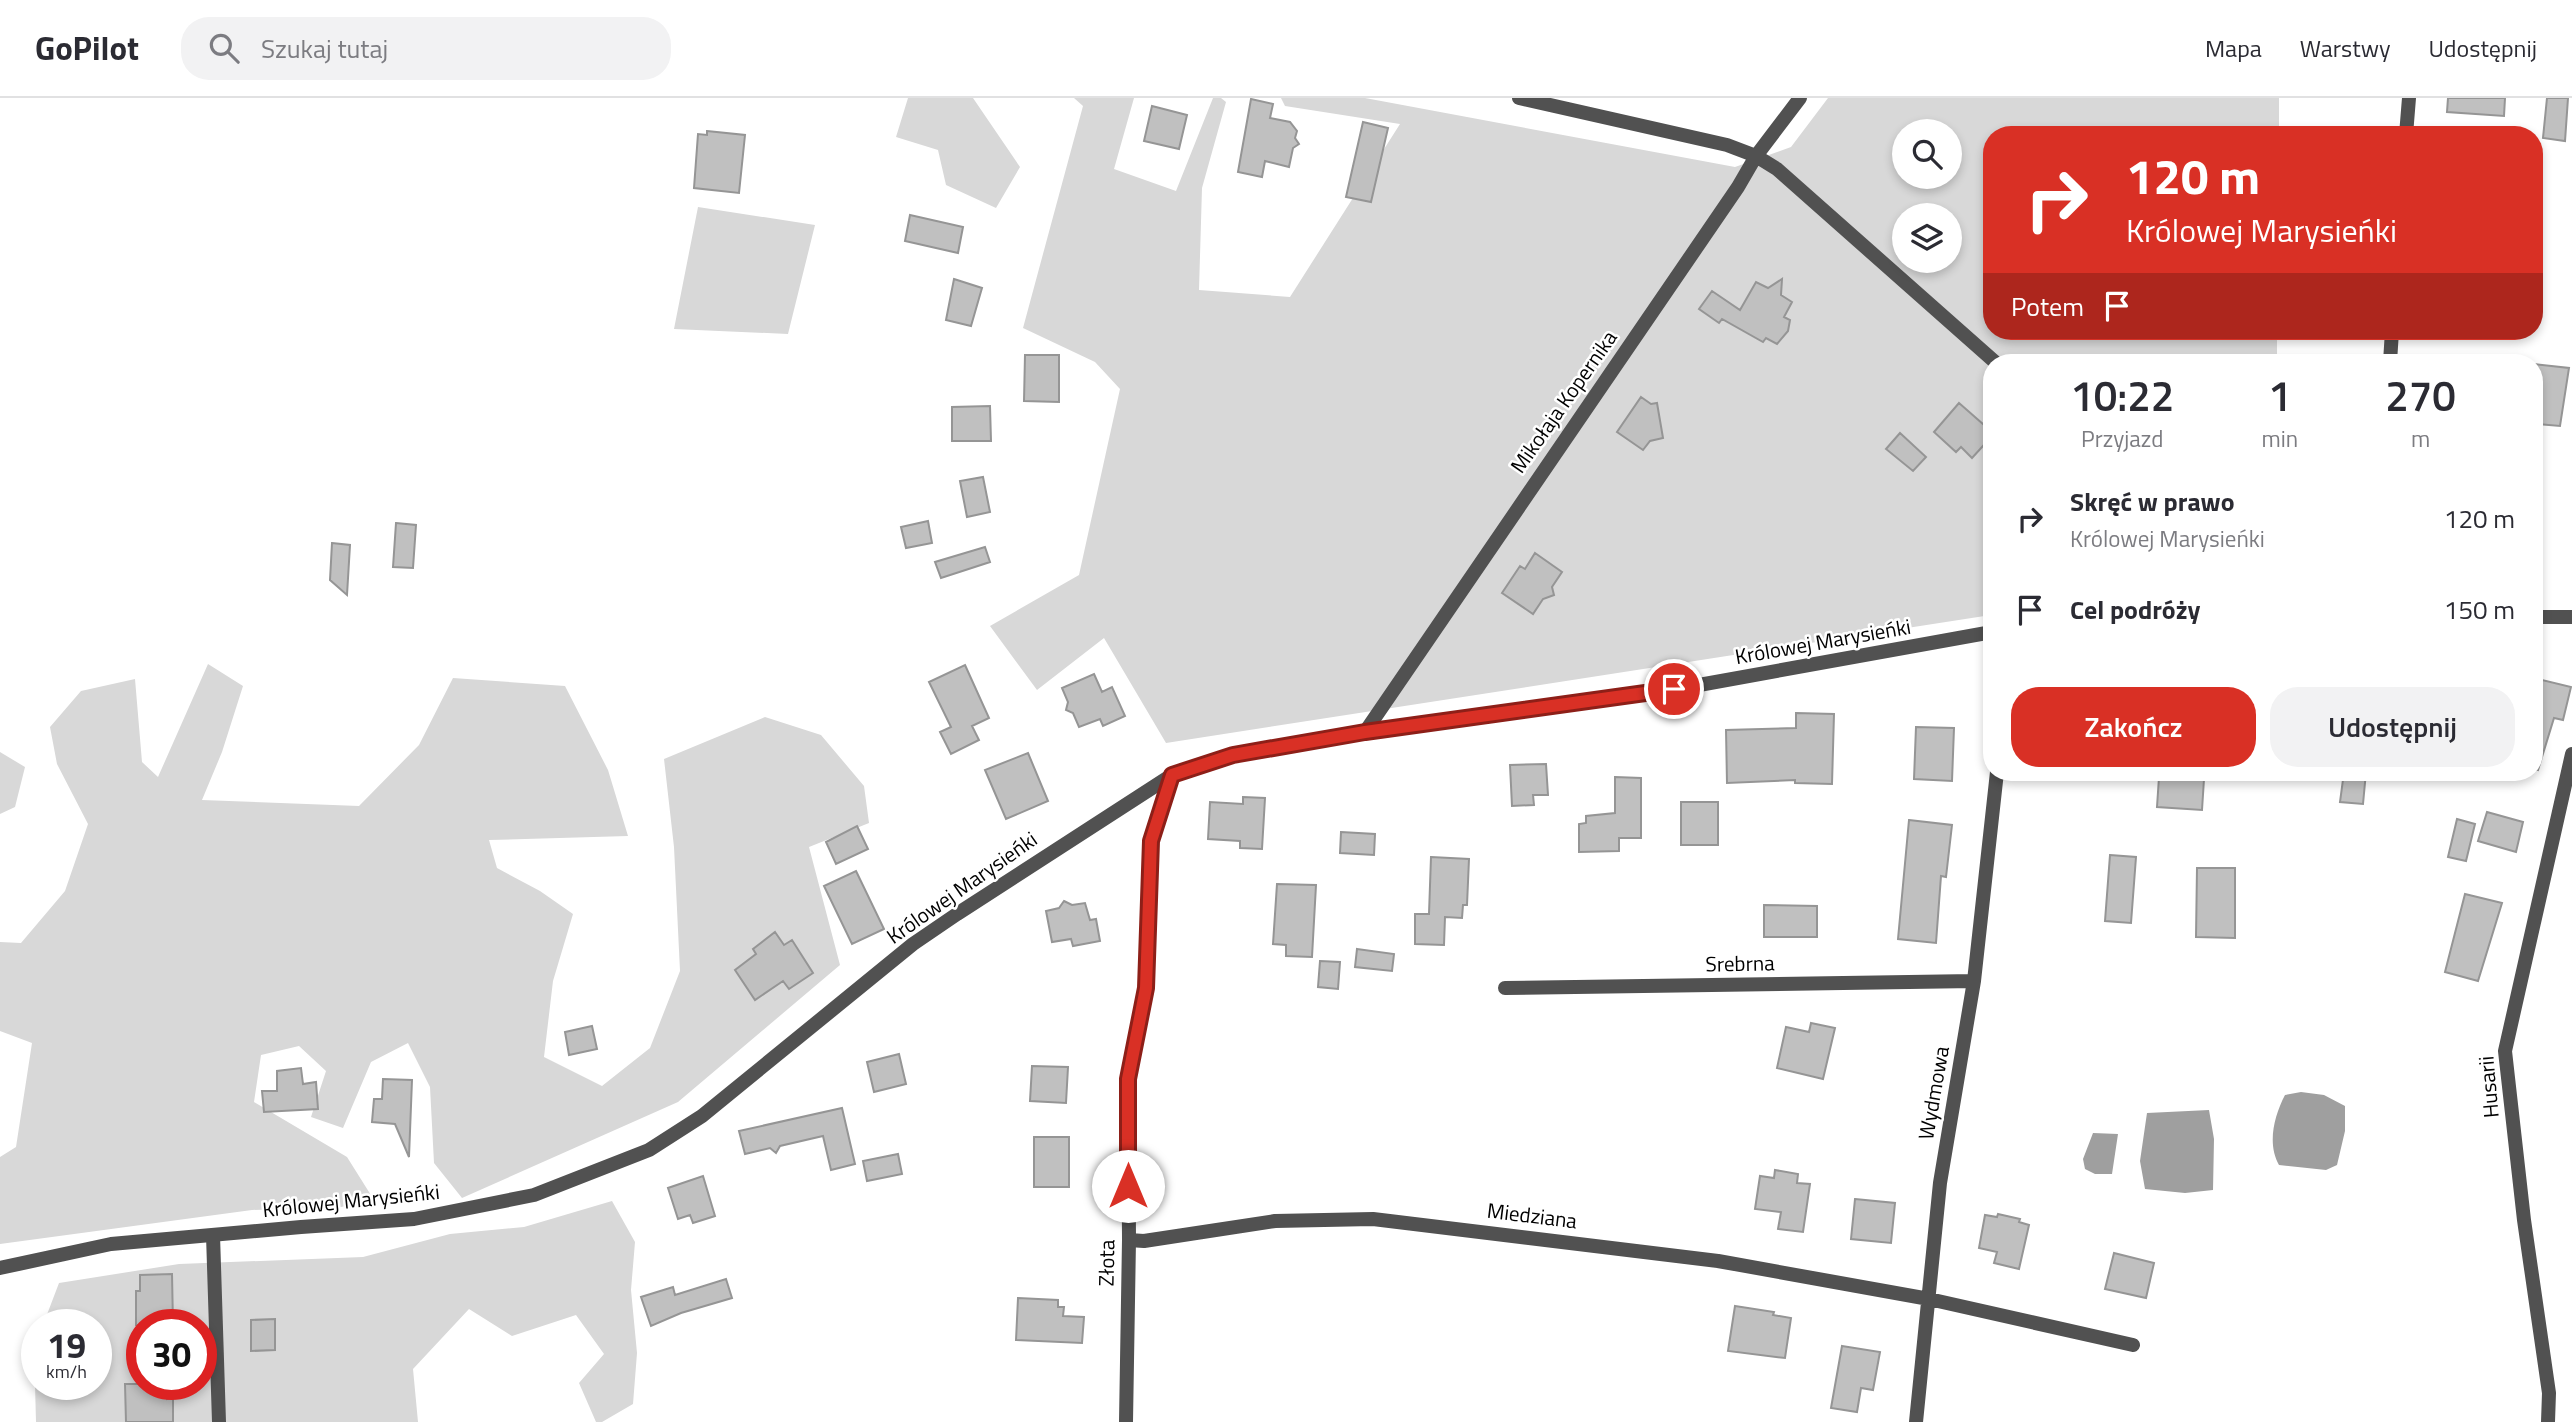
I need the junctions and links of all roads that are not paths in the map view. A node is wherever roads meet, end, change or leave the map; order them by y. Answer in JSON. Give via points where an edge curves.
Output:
{"nodes":[{"id":1,"x":1519,"y":98,"type":"edge"},
{"id":2,"x":1800,"y":98,"type":"edge"},
{"id":3,"x":2409,"y":98,"type":"edge"},
{"id":4,"x":2407,"y":126,"type":"edge"},
{"id":5,"x":1756,"y":156,"type":"junction"},
{"id":6,"x":1986,"y":354,"type":"edge"},
{"id":7,"x":2543,"y":617,"type":"edge"},
{"id":8,"x":2572,"y":617,"type":"edge"},
{"id":9,"x":1983,"y":634,"type":"edge"},
{"id":10,"x":1365,"y":732,"type":"junction"},
{"id":11,"x":2572,"y":754,"type":"edge"},
{"id":12,"x":1172,"y":775,"type":"junction"},
{"id":13,"x":1996,"y":781,"type":"edge"},
{"id":14,"x":1975,"y":981,"type":"junction"},
{"id":15,"x":1506,"y":988,"type":"dead end"},
{"id":16,"x":213,"y":1235,"type":"junction"},
{"id":17,"x":1129,"y":1240,"type":"junction"},
{"id":18,"x":0,"y":1268,"type":"edge"},
{"id":19,"x":1929,"y":1299,"type":"junction"},
{"id":20,"x":2133,"y":1346,"type":"dead end"},
{"id":21,"x":219,"y":1422,"type":"edge"},
{"id":22,"x":1126,"y":1422,"type":"edge"},
{"id":23,"x":1916,"y":1422,"type":"edge"},
{"id":24,"x":2548,"y":1422,"type":"edge"}],
"edges":[{"from":1,"to":5,"type":"street","via":[[1727,145]]},
{"from":2,"to":5,"type":"street","name":"Mikołaja Kopernika"},
{"from":3,"to":4,"type":"street"},
{"from":5,"to":6,"type":"street","via":[[1777,169]]},
{"from":5,"to":10,"type":"street","name":"Mikołaja Kopernika"},
{"from":7,"to":8,"type":"street"},
{"from":9,"to":10,"type":"street","name":"Królowej Marysieńki","via":[[1699,685]]},
{"from":10,"to":12,"type":"street","name":"Królowej Marysieńki","via":[[1233,755]]},
{"from":11,"to":24,"type":"street","name":"Husarii","via":[[2505,1051],[2549,1393]]},
{"from":12,"to":16,"type":"street","name":"Królowej Marysieńki","via":[[914,944],[702,1116],[649,1150],[534,1195],[414,1219]]},
{"from":12,"to":17,"type":"street","name":"Złota","via":[[1151,841],[1146,988],[1128,1079]]},
{"from":13,"to":14,"type":"street","name":"Wydmowa"},
{"from":14,"to":15,"type":"street","name":"Srebrna"},
{"from":14,"to":19,"type":"street","name":"Wydmowa","via":[[1940,1184]]},
{"from":16,"to":18,"type":"street","name":"Królowej Marysieńki","via":[[111,1244]]},
{"from":16,"to":21,"type":"street"},
{"from":17,"to":19,"type":"street","name":"Miedziana","via":[[1275,1221],[1373,1219],[1718,1261]]},
{"from":17,"to":22,"type":"street","name":"Złota"},
{"from":19,"to":20,"type":"street","name":"Miedziana"},
{"from":19,"to":23,"type":"street","name":"Wydmowa"}]}
